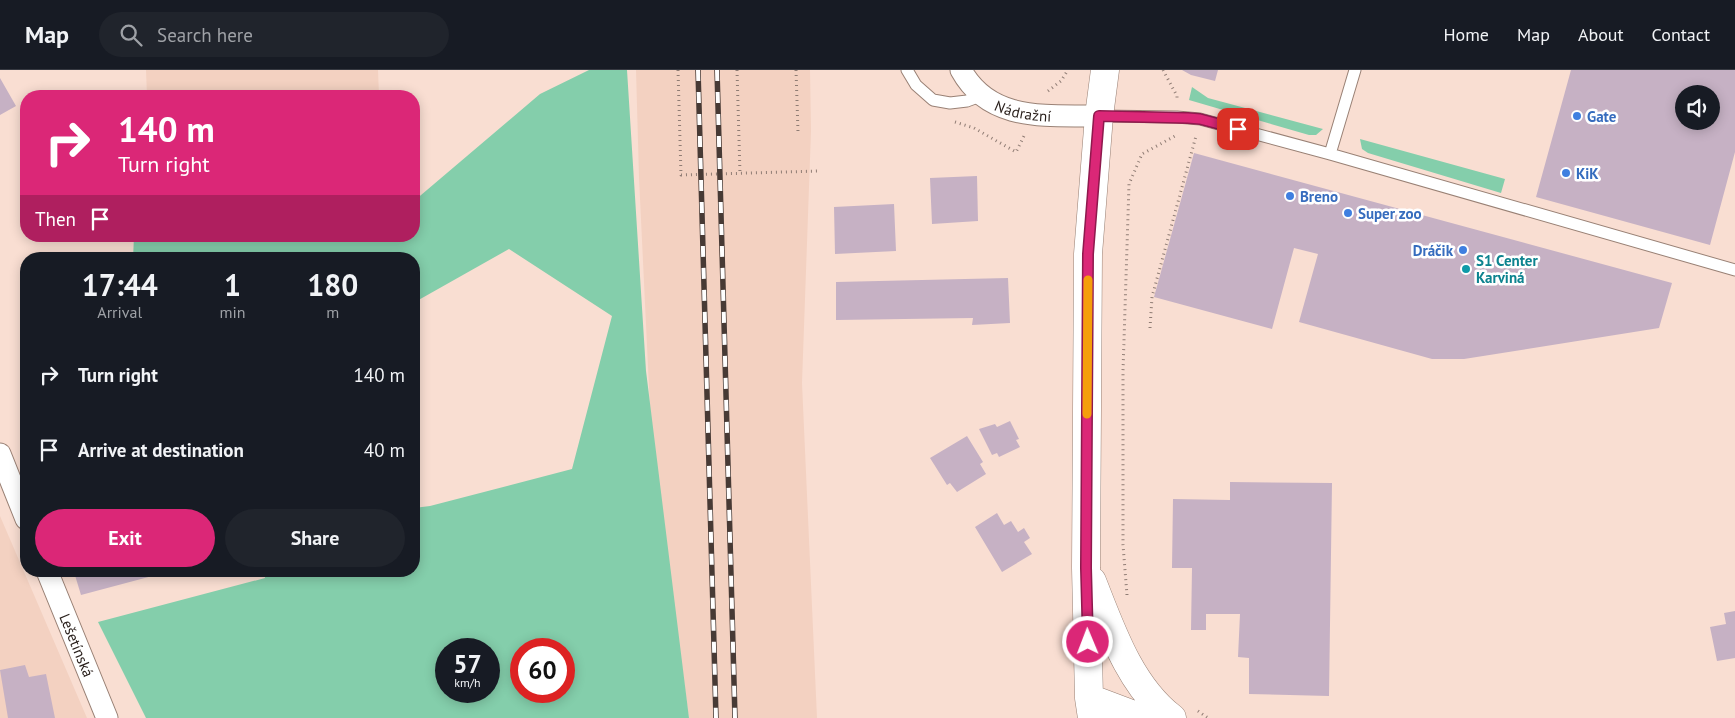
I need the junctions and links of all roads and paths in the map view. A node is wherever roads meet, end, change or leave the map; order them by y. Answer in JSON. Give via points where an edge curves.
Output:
{"nodes":[{"id":1,"x":678,"y":70,"type":"edge"},
{"id":2,"x":737,"y":70,"type":"edge"},
{"id":3,"x":796,"y":70,"type":"edge"},
{"id":4,"x":907,"y":70,"type":"edge"},
{"id":5,"x":961,"y":70,"type":"edge"},
{"id":6,"x":1068,"y":70,"type":"edge"},
{"id":7,"x":1105,"y":70,"type":"edge"},
{"id":8,"x":1162,"y":70,"type":"edge"},
{"id":9,"x":1355,"y":70,"type":"edge"},
{"id":10,"x":1041,"y":94,"type":"dead end"},
{"id":11,"x":982,"y":95,"type":"junction"},
{"id":12,"x":1099,"y":116,"type":"junction"},
{"id":13,"x":1177,"y":117,"type":"junction"},
{"id":14,"x":1200,"y":119,"type":"junction"},
{"id":15,"x":950,"y":121,"type":"dead end"},
{"id":16,"x":798,"y":132,"type":"dead end"},
{"id":17,"x":1025,"y":133,"type":"dead end"},
{"id":18,"x":1330,"y":154,"type":"junction"},
{"id":19,"x":819,"y":171,"type":"dead end"},
{"id":20,"x":740,"y":174,"type":"junction"},
{"id":21,"x":1735,"y":270,"type":"edge"},
{"id":22,"x":1150,"y":328,"type":"dead end"},
{"id":23,"x":0,"y":454,"type":"edge"},
{"id":24,"x":20,"y":504,"type":"edge"},
{"id":25,"x":1086,"y":568,"type":"junction"},
{"id":26,"x":49,"y":577,"type":"edge"},
{"id":27,"x":1128,"y":600,"type":"dead end"},
{"id":28,"x":1089,"y":711,"type":"edge"},
{"id":29,"x":1182,"y":713,"type":"edge"},
{"id":30,"x":107,"y":718,"type":"edge"},
{"id":31,"x":1142,"y":718,"type":"edge"},
{"id":32,"x":1208,"y":718,"type":"edge"}],
"edges":[{"from":1,"to":20,"type":"path","via":[[681,176]]},
{"from":2,"to":20,"type":"path"},
{"from":3,"to":16,"type":"path"},
{"from":4,"to":11,"type":"lane","via":[[916,85],[933,100],[950,103]]},
{"from":5,"to":11,"type":"street","name":"Nádražní"},
{"from":6,"to":10,"type":"path","via":[[1052,90]]},
{"from":7,"to":12,"type":"main road"},
{"from":8,"to":13,"type":"path","via":[[1177,96]]},
{"from":9,"to":18,"type":"lane"},
{"from":11,"to":12,"type":"street","name":"Nádražní","via":[[1006,109],[1029,114]]},
{"from":12,"to":13,"type":"lane"},
{"from":12,"to":25,"type":"main road","via":[[1088,254]]},
{"from":13,"to":14,"type":"lane"},
{"from":13,"to":27,"type":"path","via":[[1176,136],[1142,154],[1129,184],[1123,410],[1123,545]]},
{"from":14,"to":18,"type":"lane"},
{"from":14,"to":22,"type":"path","via":[[1152,297]]},
{"from":15,"to":17,"type":"path","via":[[974,128],[1016,152]]},
{"from":18,"to":21,"type":"lane"},
{"from":19,"to":20,"type":"path"},
{"from":23,"to":24,"type":"street"},
{"from":25,"to":28,"type":"main road"},
{"from":25,"to":29,"type":"main road","via":[[1125,660],[1148,696]]},
{"from":26,"to":30,"type":"street","name":"Lešetínská"},
{"from":28,"to":31,"type":"main road"},
{"from":29,"to":32,"type":"path"}]}
